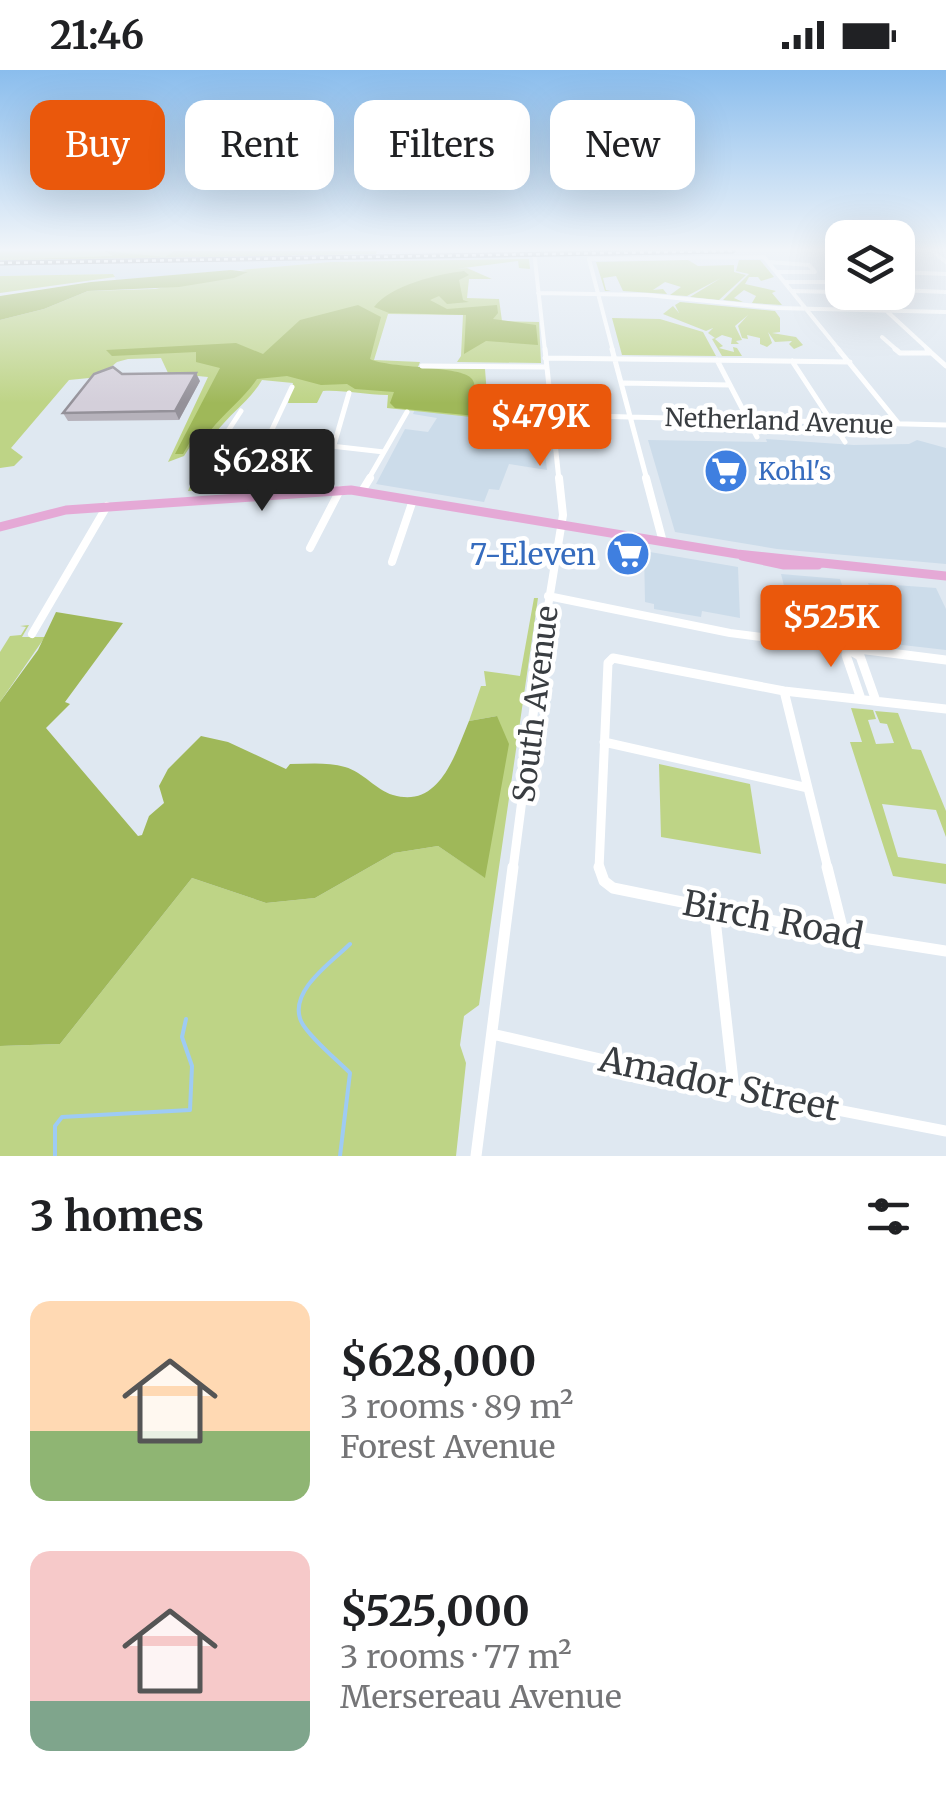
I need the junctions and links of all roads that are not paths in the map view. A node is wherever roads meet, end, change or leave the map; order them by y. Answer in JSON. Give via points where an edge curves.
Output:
{"nodes":[{"id":1,"x":539,"y":302,"type":"edge"},
{"id":2,"x":600,"y":302,"type":"edge"},
{"id":3,"x":705,"y":302,"type":"edge"},
{"id":4,"x":801,"y":302,"type":"edge"},
{"id":5,"x":807,"y":309,"type":"junction"},
{"id":6,"x":825,"y":309,"type":"edge"},
{"id":7,"x":885,"y":310,"type":"joint"},
{"id":8,"x":946,"y":312,"type":"edge"},
{"id":9,"x":882,"y":337,"type":"dead end"},
{"id":10,"x":932,"y":353,"type":"junction"},
{"id":11,"x":546,"y":358,"type":"junction"},
{"id":12,"x":616,"y":358,"type":"junction"},
{"id":13,"x":717,"y":360,"type":"junction"},
{"id":14,"x":792,"y":361,"type":"junction"},
{"id":15,"x":850,"y":362,"type":"junction"},
{"id":16,"x":945,"y":364,"type":"edge"},
{"id":17,"x":422,"y":366,"type":"dead end"},
{"id":18,"x":546,"y":367,"type":"junction"},
{"id":19,"x":622,"y":383,"type":"junction"},
{"id":20,"x":730,"y":384,"type":"junction"},
{"id":21,"x":292,"y":388,"type":"dead end"},
{"id":22,"x":349,"y":393,"type":"dead end"},
{"id":23,"x":240,"y":411,"type":"dead end"},
{"id":24,"x":407,"y":412,"type":"dead end"},
{"id":25,"x":552,"y":416,"type":"junction"},
{"id":26,"x":632,"y":417,"type":"junction"},
{"id":27,"x":748,"y":419,"type":"junction"},
{"id":28,"x":831,"y":422,"type":"junction"},
{"id":29,"x":899,"y":424,"type":"junction"},
{"id":30,"x":946,"y":425,"type":"edge"},
{"id":31,"x":267,"y":438,"type":"junction"},
{"id":32,"x":756,"y":438,"type":"dead end"},
{"id":33,"x":845,"y":442,"type":"dead end"},
{"id":34,"x":334,"y":446,"type":"junction"},
{"id":35,"x":384,"y":452,"type":"junction"},
{"id":36,"x":253,"y":470,"type":"dead end"},
{"id":37,"x":340,"y":490,"type":"junction"},
{"id":38,"x":362,"y":491,"type":"junction"},
{"id":39,"x":413,"y":500,"type":"junction"},
{"id":40,"x":107,"y":506,"type":"junction"},
{"id":41,"x":560,"y":525,"type":"junction"},
{"id":42,"x":0,"y":527,"type":"edge"},
{"id":43,"x":663,"y":542,"type":"junction"},
{"id":44,"x":310,"y":548,"type":"dead end"},
{"id":45,"x":392,"y":562,"type":"dead end"},
{"id":46,"x":946,"y":576,"type":"edge"},
{"id":47,"x":548,"y":596,"type":"junction"},
{"id":48,"x":32,"y":634,"type":"dead end"},
{"id":49,"x":850,"y":649,"type":"junction"},
{"id":50,"x":946,"y":660,"type":"edge"},
{"id":51,"x":784,"y":691,"type":"junction"},
{"id":52,"x":860,"y":700,"type":"junction"},
{"id":53,"x":876,"y":701,"type":"junction"},
{"id":54,"x":946,"y":709,"type":"edge"},
{"id":55,"x":604,"y":742,"type":"junction"},
{"id":56,"x":808,"y":788,"type":"junction"},
{"id":57,"x":714,"y":910,"type":"junction"},
{"id":58,"x":844,"y":935,"type":"junction"},
{"id":59,"x":946,"y":951,"type":"edge"},
{"id":60,"x":492,"y":1034,"type":"junction"},
{"id":61,"x":734,"y":1090,"type":"junction"},
{"id":62,"x":946,"y":1130,"type":"edge"},
{"id":63,"x":476,"y":1156,"type":"edge"}],
"edges":[{"from":1,"to":11,"type":"street","name":"South Avenue"},
{"from":2,"to":12,"type":"street"},
{"from":3,"to":5,"type":"street"},
{"from":4,"to":5,"type":"street"},
{"from":5,"to":6,"type":"street"},
{"from":5,"to":15,"type":"street"},
{"from":7,"to":8,"type":"street"},
{"from":7,"to":10,"type":"street"},
{"from":9,"to":10,"type":"street","via":[[900,354]]},
{"from":10,"to":16,"type":"street"},
{"from":11,"to":12,"type":"street"},
{"from":11,"to":18,"type":"street","name":"South Avenue"},
{"from":12,"to":13,"type":"street"},
{"from":12,"to":19,"type":"street"},
{"from":13,"to":14,"type":"street"},
{"from":13,"to":20,"type":"street"},
{"from":14,"to":15,"type":"street"},
{"from":14,"to":28,"type":"street"},
{"from":15,"to":29,"type":"street"},
{"from":17,"to":18,"type":"street"},
{"from":18,"to":25,"type":"street","name":"South Avenue"},
{"from":19,"to":20,"type":"street"},
{"from":19,"to":26,"type":"street"},
{"from":20,"to":27,"type":"street"},
{"from":21,"to":31,"type":"street"},
{"from":22,"to":34,"type":"street"},
{"from":23,"to":31,"type":"street","via":[[226,434]]},
{"from":24,"to":35,"type":"street"},
{"from":25,"to":26,"type":"street","name":"Netherland Avenue"},
{"from":25,"to":41,"type":"street","name":"South Avenue"},
{"from":26,"to":27,"type":"street","name":"Netherland Avenue"},
{"from":26,"to":43,"type":"street"},
{"from":27,"to":28,"type":"street","name":"Netherland Avenue"},
{"from":27,"to":32,"type":"street"},
{"from":28,"to":29,"type":"street","name":"Netherland Avenue"},
{"from":28,"to":33,"type":"street"},
{"from":29,"to":30,"type":"street","name":"Netherland Avenue"},
{"from":31,"to":34,"type":"street"},
{"from":31,"to":36,"type":"street"},
{"from":34,"to":35,"type":"street"},
{"from":35,"to":38,"type":"street"},
{"from":37,"to":38,"type":"main road"},
{"from":37,"to":40,"type":"main road"},
{"from":37,"to":44,"type":"street"},
{"from":38,"to":39,"type":"main road"},
{"from":39,"to":41,"type":"main road"},
{"from":39,"to":45,"type":"street"},
{"from":40,"to":42,"type":"main road"},
{"from":40,"to":48,"type":"street"},
{"from":41,"to":43,"type":"main road"},
{"from":41,"to":47,"type":"street","name":"South Avenue"},
{"from":43,"to":46,"type":"main road","via":[[784,565]]},
{"from":47,"to":49,"type":"street"},
{"from":47,"to":60,"type":"street","name":"South Avenue"},
{"from":49,"to":50,"type":"street"},
{"from":49,"to":52,"type":"street"},
{"from":49,"to":53,"type":"street","via":[[860,656]]},
{"from":51,"to":52,"type":"street"},
{"from":51,"to":55,"type":"street","via":[[612,658]]},
{"from":51,"to":56,"type":"street"},
{"from":52,"to":53,"type":"street"},
{"from":53,"to":54,"type":"street"},
{"from":55,"to":56,"type":"street"},
{"from":55,"to":57,"type":"street","name":"Birch Road","via":[[604,882]]},
{"from":56,"to":58,"type":"street"},
{"from":57,"to":58,"type":"street","name":"Birch Road"},
{"from":57,"to":61,"type":"street"},
{"from":58,"to":59,"type":"street","name":"Birch Road"},
{"from":60,"to":61,"type":"street","name":"Amador Street"},
{"from":60,"to":63,"type":"street","name":"South Avenue"},
{"from":61,"to":62,"type":"street","name":"Amador Street"}]}
